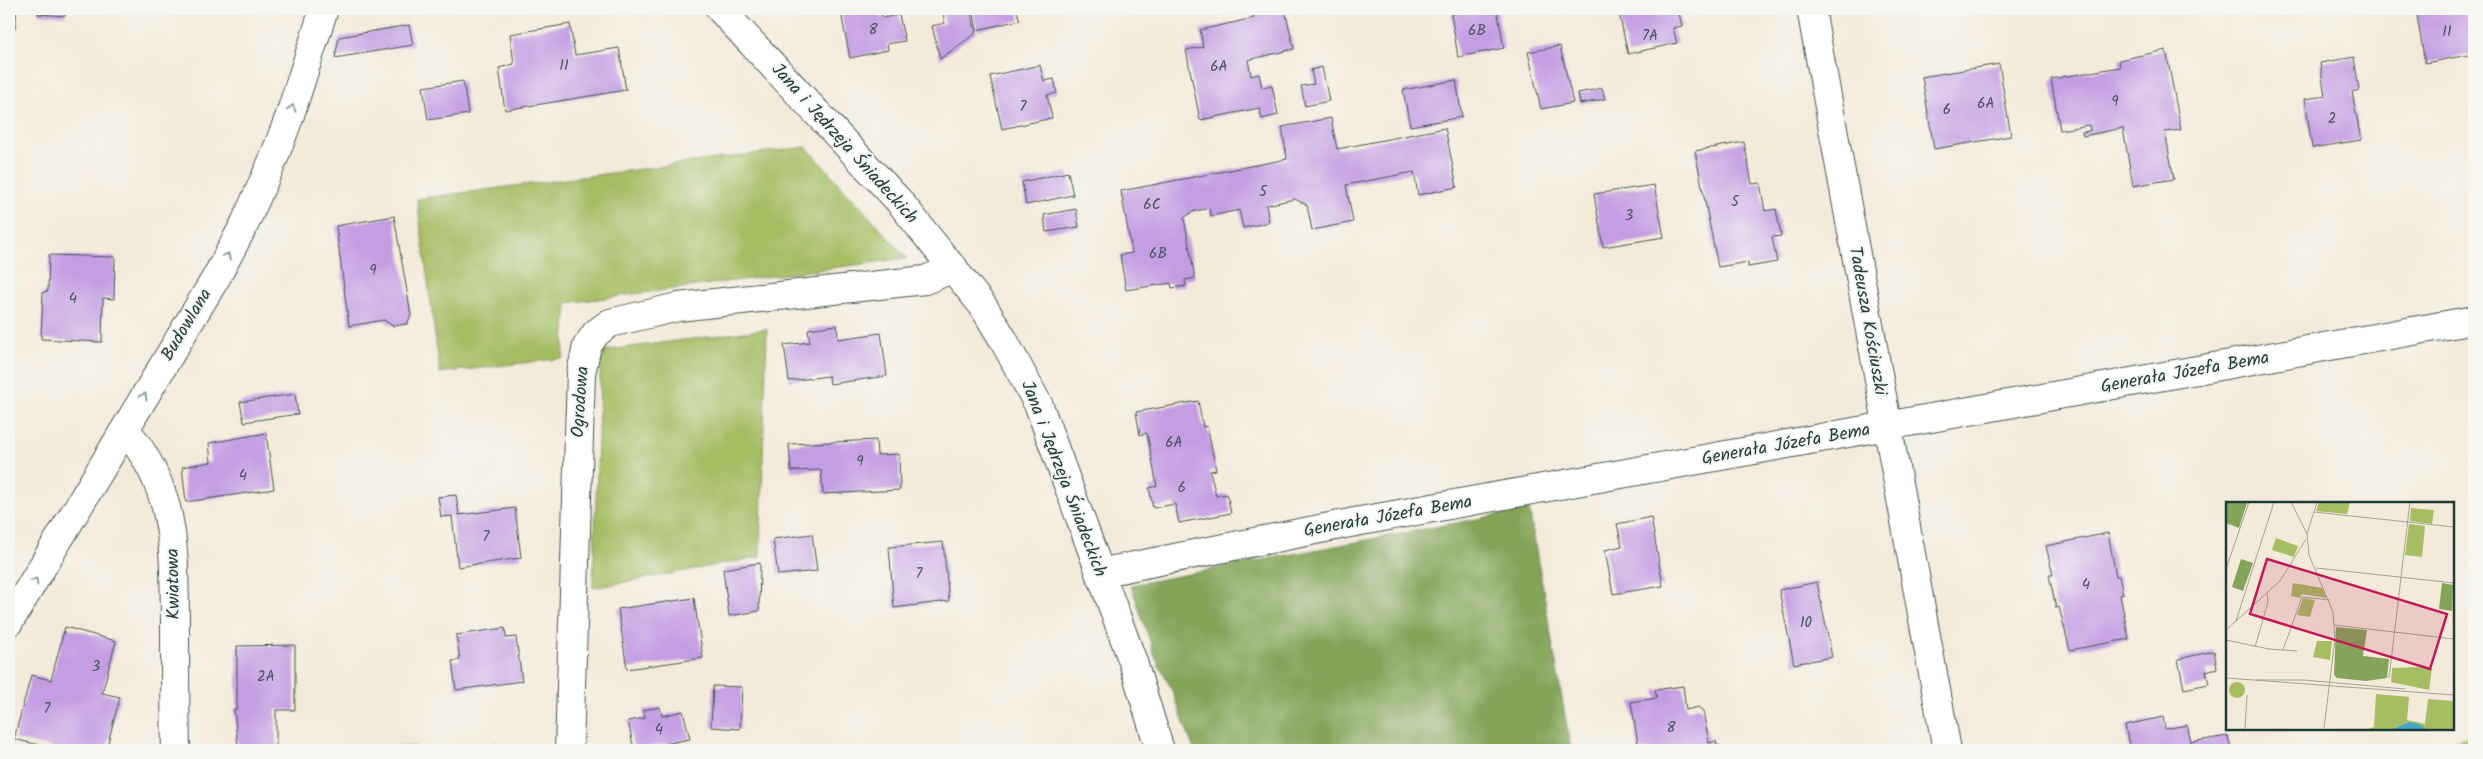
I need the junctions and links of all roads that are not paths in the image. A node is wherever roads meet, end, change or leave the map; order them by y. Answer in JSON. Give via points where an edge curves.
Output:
{"nodes":[{"id":1,"x":324,"y":9,"type":"edge"},
{"id":2,"x":720,"y":9,"type":"edge"},
{"id":3,"x":1811,"y":9,"type":"edge"},
{"id":4,"x":954,"y":268,"type":"junction"},
{"id":5,"x":2474,"y":320,"type":"edge"},
{"id":6,"x":1886,"y":427,"type":"junction"},
{"id":7,"x":125,"y":429,"type":"junction"},
{"id":8,"x":1099,"y":573,"type":"junction"},
{"id":9,"x":9,"y":622,"type":"edge"},
{"id":10,"x":176,"y":750,"type":"edge"},
{"id":11,"x":569,"y":750,"type":"edge"},
{"id":12,"x":1160,"y":750,"type":"edge"},
{"id":13,"x":1947,"y":750,"type":"edge"}],
"edges":[{"from":7,"to":1,"type":"street","name":"Budowlana","one_way":true,"via":[[245,223],[289,118]]},
{"from":2,"to":4,"type":"street","name":"Jana i Jędrzeja Śniadeckich","via":[[899,201]]},
{"from":3,"to":6,"type":"street","name":"Tadeusza Kościuszki"},
{"from":4,"to":8,"type":"street","name":"Jana i Jędrzeja Śniadeckich","via":[[998,331],[1039,406]]},
{"from":4,"to":11,"type":"street","name":"Ogrodowa","via":[[925,280],[678,307],[610,323],[596,332],[587,346],[581,373]]},
{"from":5,"to":6,"type":"street","name":"Generała Józefa Bema"},
{"from":6,"to":8,"type":"street","name":"Generała Józefa Bema","via":[[1355,522]]},
{"from":6,"to":13,"type":"street","name":"Tadeusza Kościuszki"},
{"from":9,"to":7,"type":"street","name":"Budowlana","one_way":true},
{"from":7,"to":10,"type":"street","name":"Kwiatowa","via":[[140,448],[161,487],[173,538]]},
{"from":8,"to":12,"type":"street","name":"Jana i Jędrzeja Śniadeckich","via":[[1133,662]]}]}
